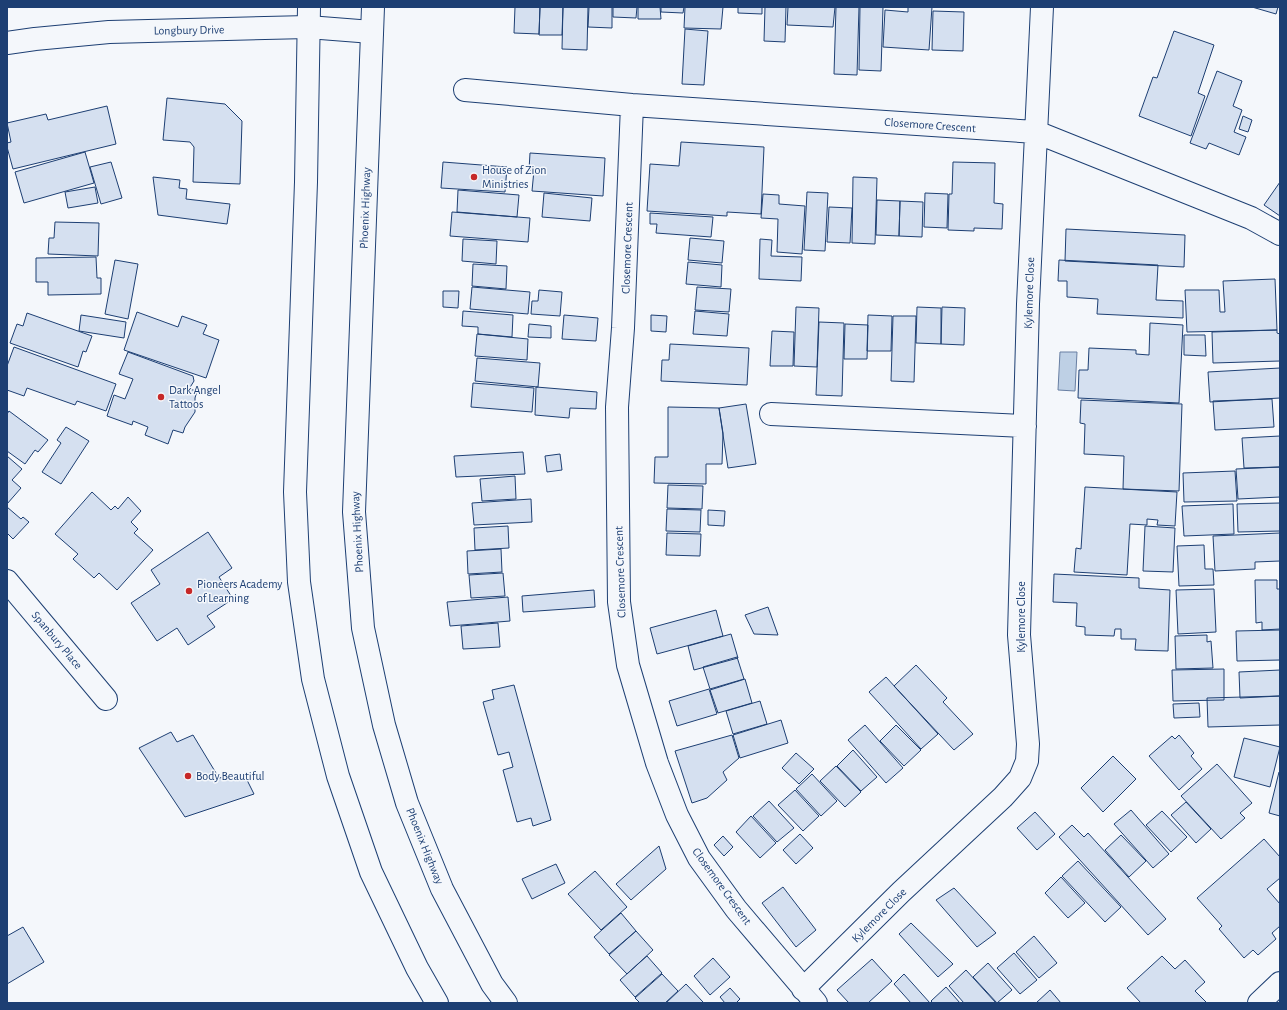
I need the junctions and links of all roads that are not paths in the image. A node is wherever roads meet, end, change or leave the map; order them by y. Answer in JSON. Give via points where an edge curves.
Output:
{"nodes":[{"id":1,"x":373,"y":7,"type":"edge"},
{"id":2,"x":1042,"y":7,"type":"edge"},
{"id":3,"x":308,"y":17,"type":"edge"},
{"id":4,"x":372,"y":32,"type":"junction"},
{"id":5,"x":7,"y":43,"type":"edge"},
{"id":6,"x":465,"y":90,"type":"dead end"},
{"id":7,"x":632,"y":105,"type":"junction"},
{"id":8,"x":1036,"y":132,"type":"junction"},
{"id":9,"x":1280,"y":234,"type":"edge"},
{"id":10,"x":771,"y":414,"type":"dead end"},
{"id":11,"x":1025,"y":426,"type":"junction"},
{"id":12,"x":7,"y":581,"type":"edge"},
{"id":13,"x":106,"y":699,"type":"dead end"},
{"id":14,"x":1280,"y":984,"type":"edge"},
{"id":15,"x":810,"y":996,"type":"edge"},
{"id":16,"x":437,"y":1003,"type":"edge"},
{"id":17,"x":506,"y":1003,"type":"edge"},
{"id":18,"x":1259,"y":1003,"type":"edge"}],
"edges":[{"from":1,"to":4,"type":"street","name":"Phoenix Highway"},
{"from":2,"to":8,"type":"street","name":"Kylemore Close"},
{"from":3,"to":4,"type":"street","name":"Longbury Drive"},
{"from":3,"to":5,"type":"street","name":"Longbury Drive","via":[[109,32]]},
{"from":3,"to":16,"type":"street","via":[[306,182],[295,492],[299,582],[313,679],[338,776],[371,872],[417,968]]},
{"from":4,"to":17,"type":"street","name":"Phoenix Highway","via":[[354,512],[363,628],[384,725],[407,803],[442,889],[492,984]]},
{"from":6,"to":7,"type":"street","name":"Closemore Crescent"},
{"from":7,"to":8,"type":"street","name":"Closemore Crescent"},
{"from":7,"to":15,"type":"street","name":"Closemore Crescent","via":[[623,328],[617,407],[619,602],[628,665],[657,763],[677,815],[699,858],[736,908]]},
{"from":8,"to":9,"type":"street","via":[[1251,218]]},
{"from":8,"to":11,"type":"street","name":"Kylemore Close"},
{"from":10,"to":11,"type":"street"},
{"from":11,"to":15,"type":"street","name":"Kylemore Close","via":[[1019,635],[1028,744],[1027,761],[1020,778],[1003,797],[901,892]]},
{"from":12,"to":13,"type":"street","name":"Spanbury Place"},
{"from":14,"to":18,"type":"street"}]}
